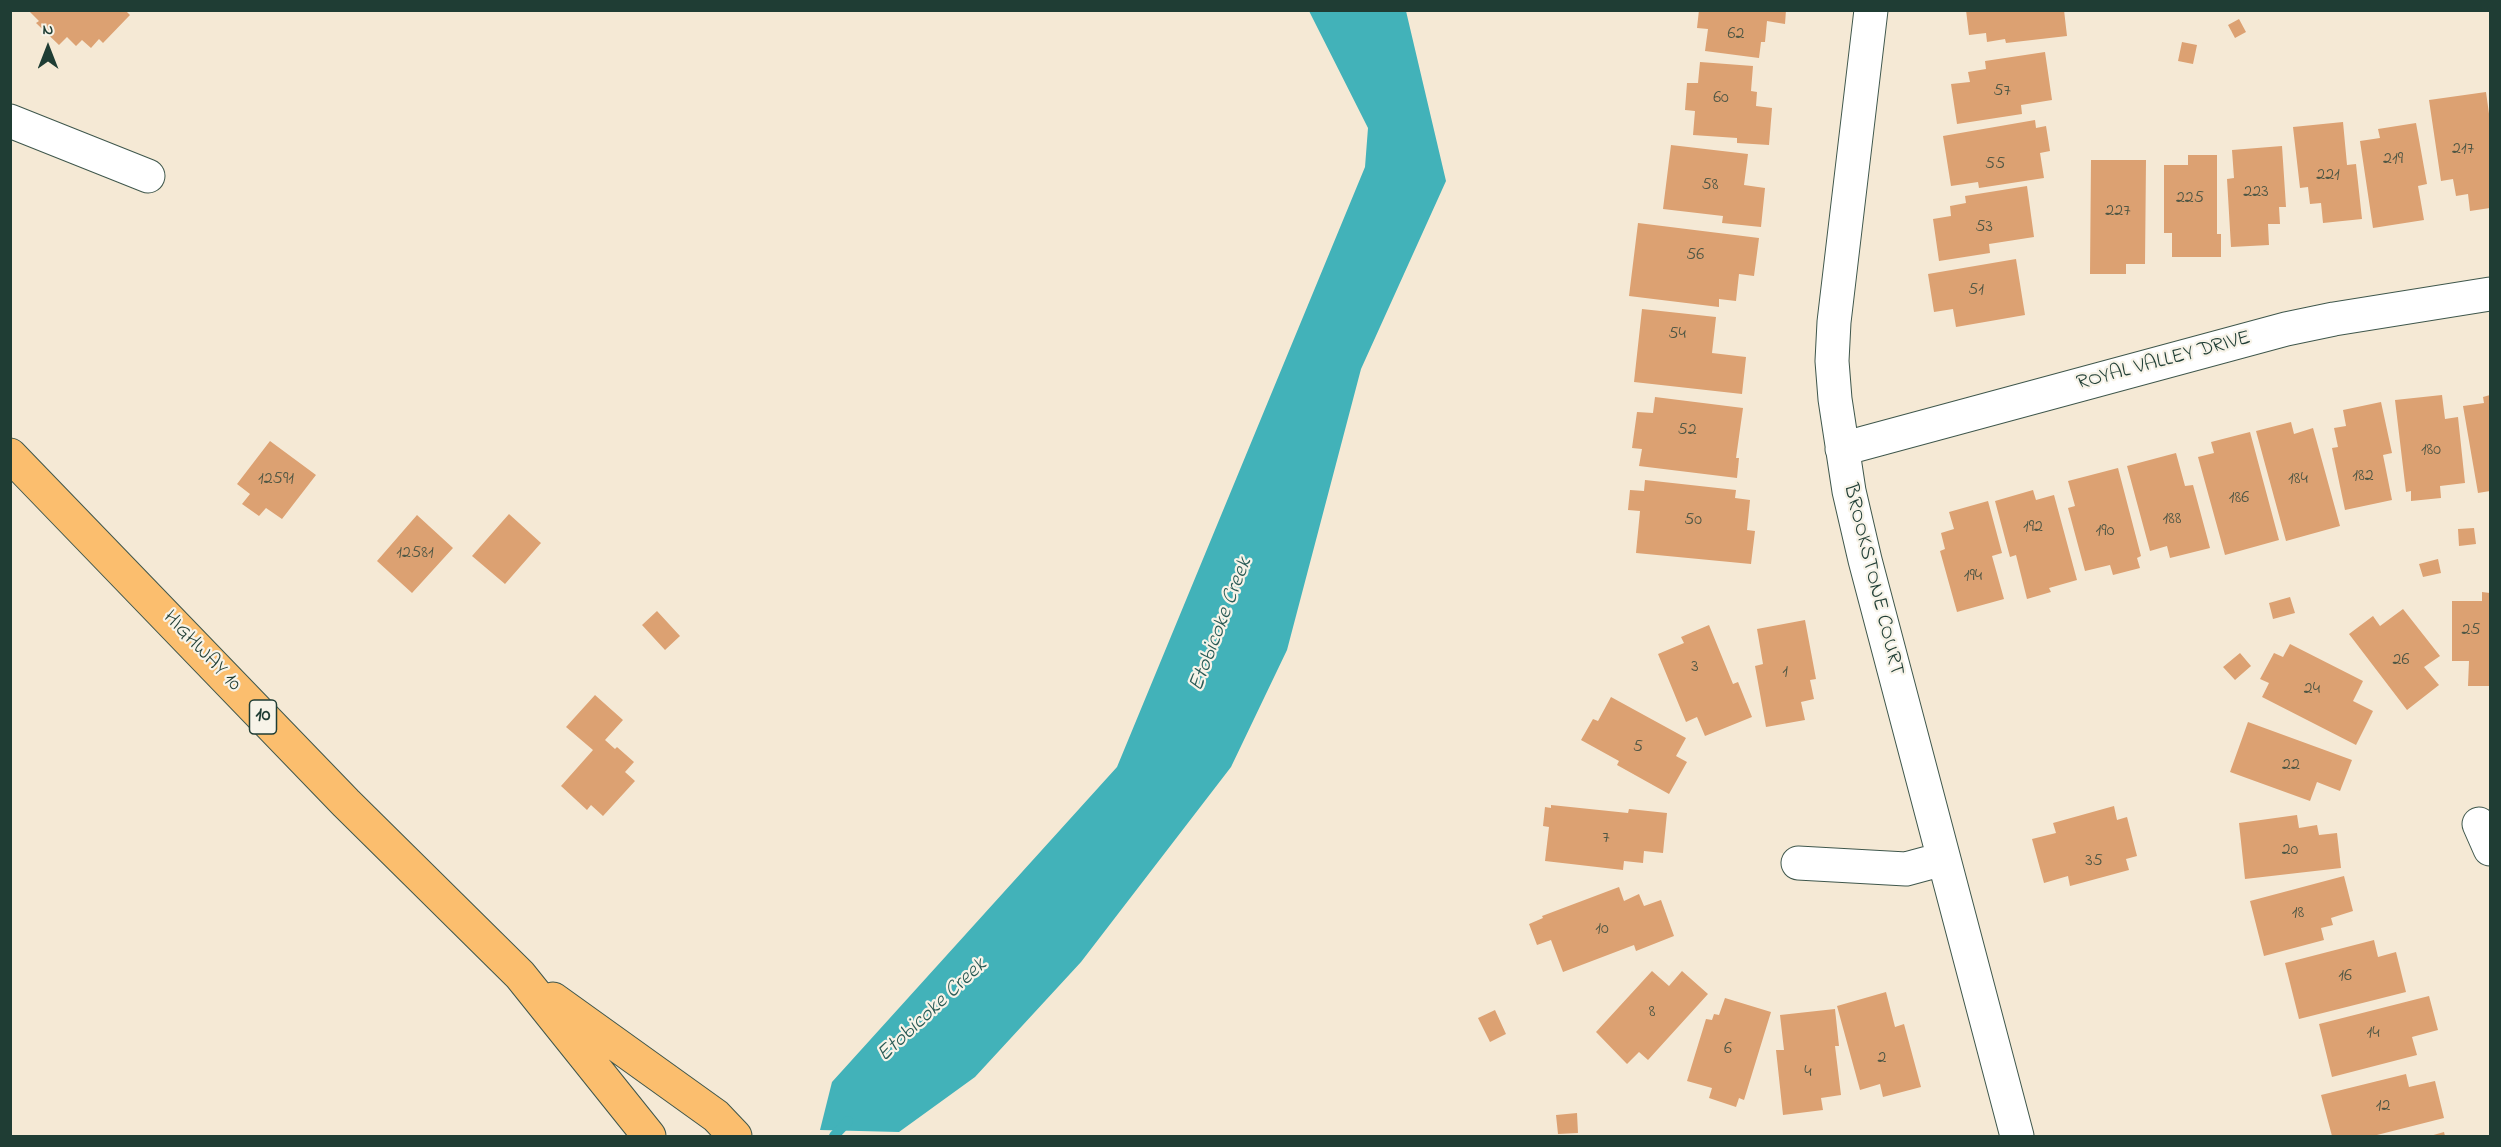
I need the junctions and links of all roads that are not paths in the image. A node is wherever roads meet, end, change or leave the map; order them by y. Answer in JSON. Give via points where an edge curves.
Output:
{"nodes":[{"id":1,"x":1871,"y":10,"type":"edge"},
{"id":2,"x":10,"y":121,"type":"edge"},
{"id":3,"x":148,"y":176,"type":"dead end"},
{"id":4,"x":2490,"y":294,"type":"edge"},
{"id":5,"x":1842,"y":449,"type":"junction"},
{"id":6,"x":10,"y":455,"type":"edge"},
{"id":7,"x":1943,"y":859,"type":"junction"},
{"id":8,"x":1798,"y":863,"type":"dead end"},
{"id":9,"x":520,"y":975,"type":"junction"},
{"id":10,"x":725,"y":1126,"type":"edge"},
{"id":11,"x":649,"y":1137,"type":"edge"},
{"id":12,"x":2016,"y":1137,"type":"edge"}],
"edges":[{"from":1,"to":5,"type":"street","name":"BROOKSTONE COURT","via":[[1834,322],[1832,361]]},
{"from":2,"to":3,"type":"street"},
{"from":4,"to":5,"type":"street","name":"ROYAL VALLEY DRIVE","via":[[2286,329]]},
{"from":5,"to":7,"type":"street","name":"BROOKSTONE COURT","via":[[1865,560]]},
{"from":6,"to":9,"type":"highway","name":"HIGHWAY 10","number":"10","via":[[346,803]]},
{"from":7,"to":8,"type":"street","via":[[1906,869]]},
{"from":7,"to":12,"type":"street","name":"BROOKSTONE COURT"},
{"from":9,"to":10,"type":"highway"},
{"from":9,"to":11,"type":"highway"}]}
